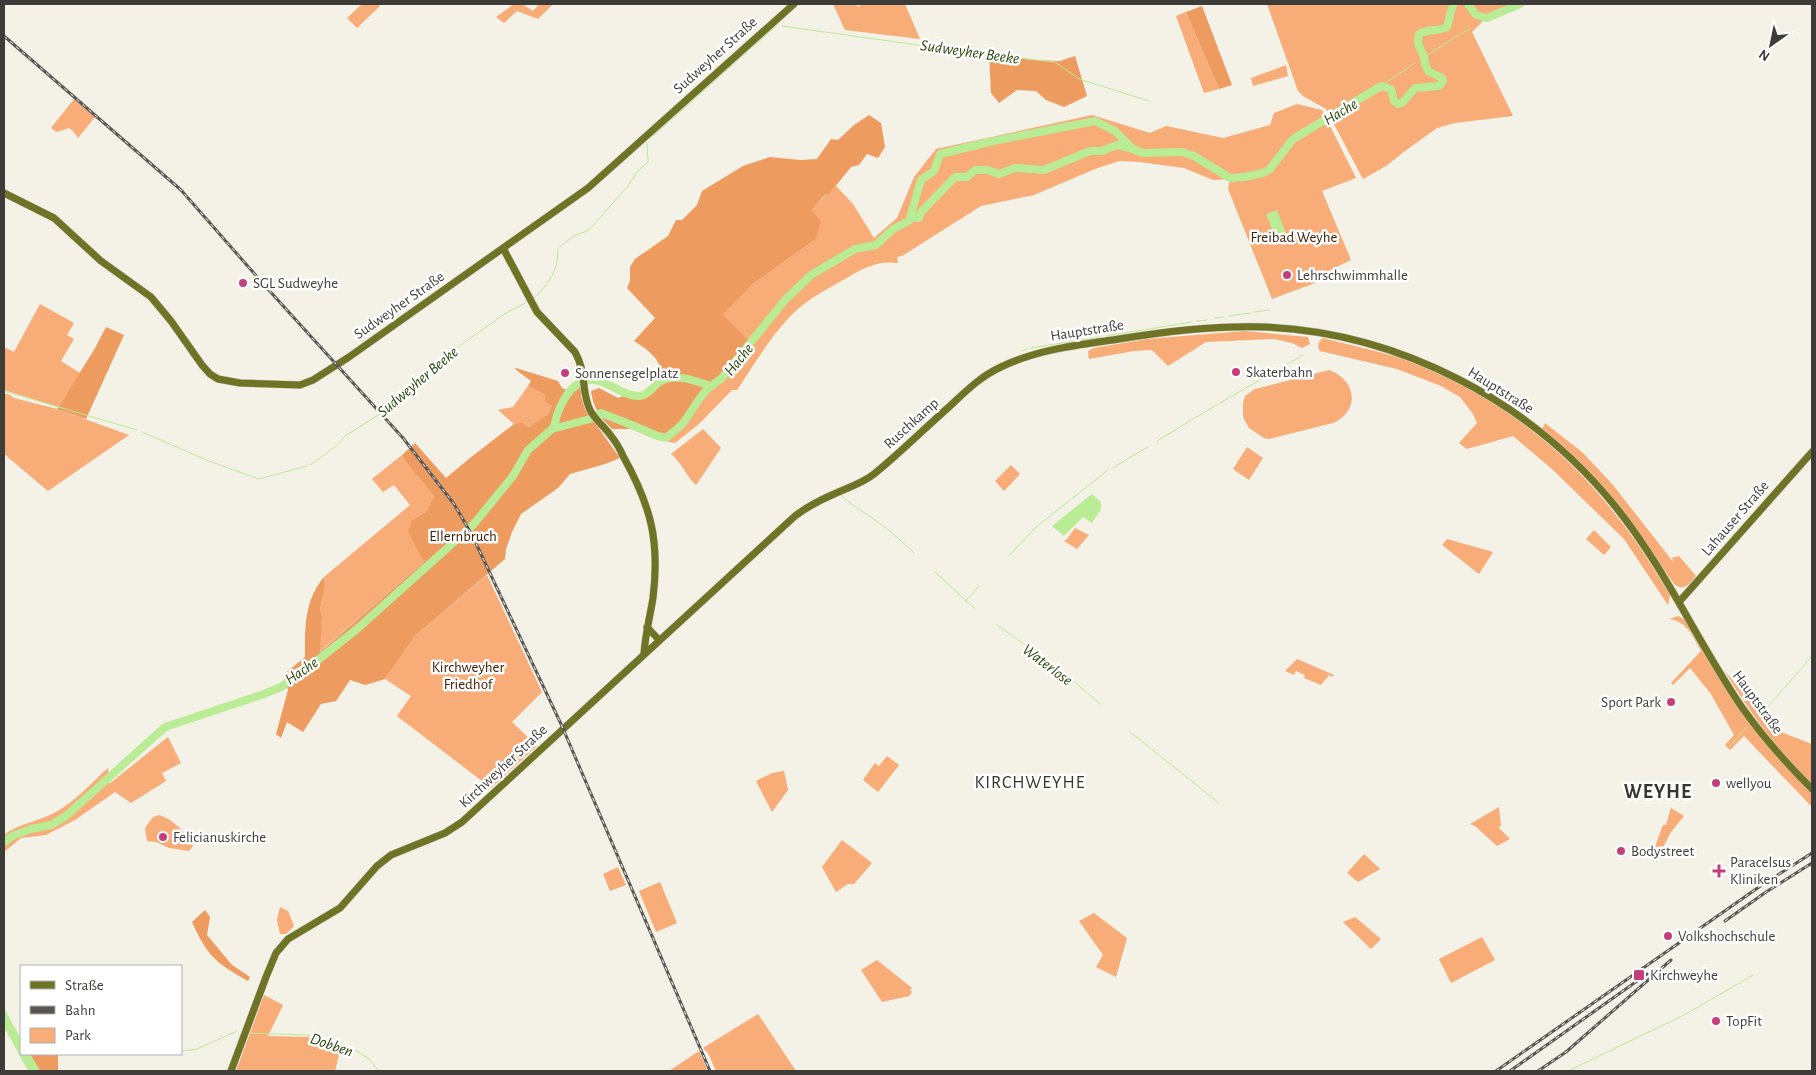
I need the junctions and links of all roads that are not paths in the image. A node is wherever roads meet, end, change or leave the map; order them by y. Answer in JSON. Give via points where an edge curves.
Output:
{"nodes":[{"id":1,"x":794,"y":4,"type":"edge"},
{"id":2,"x":4,"y":193,"type":"edge"},
{"id":3,"x":503,"y":248,"type":"junction"},
{"id":4,"x":1005,"y":365,"type":"joint"},
{"id":5,"x":1812,"y":452,"type":"edge"},
{"id":6,"x":832,"y":495,"type":"joint"},
{"id":7,"x":1679,"y":602,"type":"junction"},
{"id":8,"x":646,"y":630,"type":"junction"},
{"id":9,"x":657,"y":642,"type":"junction"},
{"id":10,"x":644,"y":654,"type":"junction"},
{"id":11,"x":1812,"y":789,"type":"edge"},
{"id":12,"x":231,"y":1071,"type":"edge"}],
"edges":[{"from":1,"to":3,"type":"main road","name":"Sudweyher Straße","via":[[588,188]]},
{"from":2,"to":3,"type":"main road","name":"Sudweyher Straße","via":[[54,218],[101,261],[143,291],[162,309],[207,371],[218,379],[232,382],[297,385],[313,380]]},
{"from":3,"to":8,"type":"main road","via":[[536,312],[580,359],[588,405],[623,456],[645,503],[654,537],[655,575]]},
{"from":4,"to":6,"type":"main road","name":"Ruschkamp","via":[[975,383],[870,477]]},
{"from":4,"to":7,"type":"main road","name":"Hauptstraße","via":[[1055,349],[1219,326],[1313,332],[1400,354],[1484,393],[1557,446],[1614,505],[1655,561]]},
{"from":5,"to":7,"type":"main road","name":"Lahauser Straße"},
{"from":6,"to":9,"type":"main road","name":"Kirchweyher Straße","via":[[789,520]]},
{"from":7,"to":11,"type":"main road","name":"Hauptstraße","via":[[1742,708]]},
{"from":8,"to":9,"type":"main road"},
{"from":8,"to":10,"type":"main road"},
{"from":9,"to":10,"type":"main road","name":"Kirchweyher Straße"},
{"from":10,"to":12,"type":"main road","name":"Kirchweyher Straße","via":[[464,820],[445,833],[391,855],[340,908],[288,938],[276,953]]}]}
